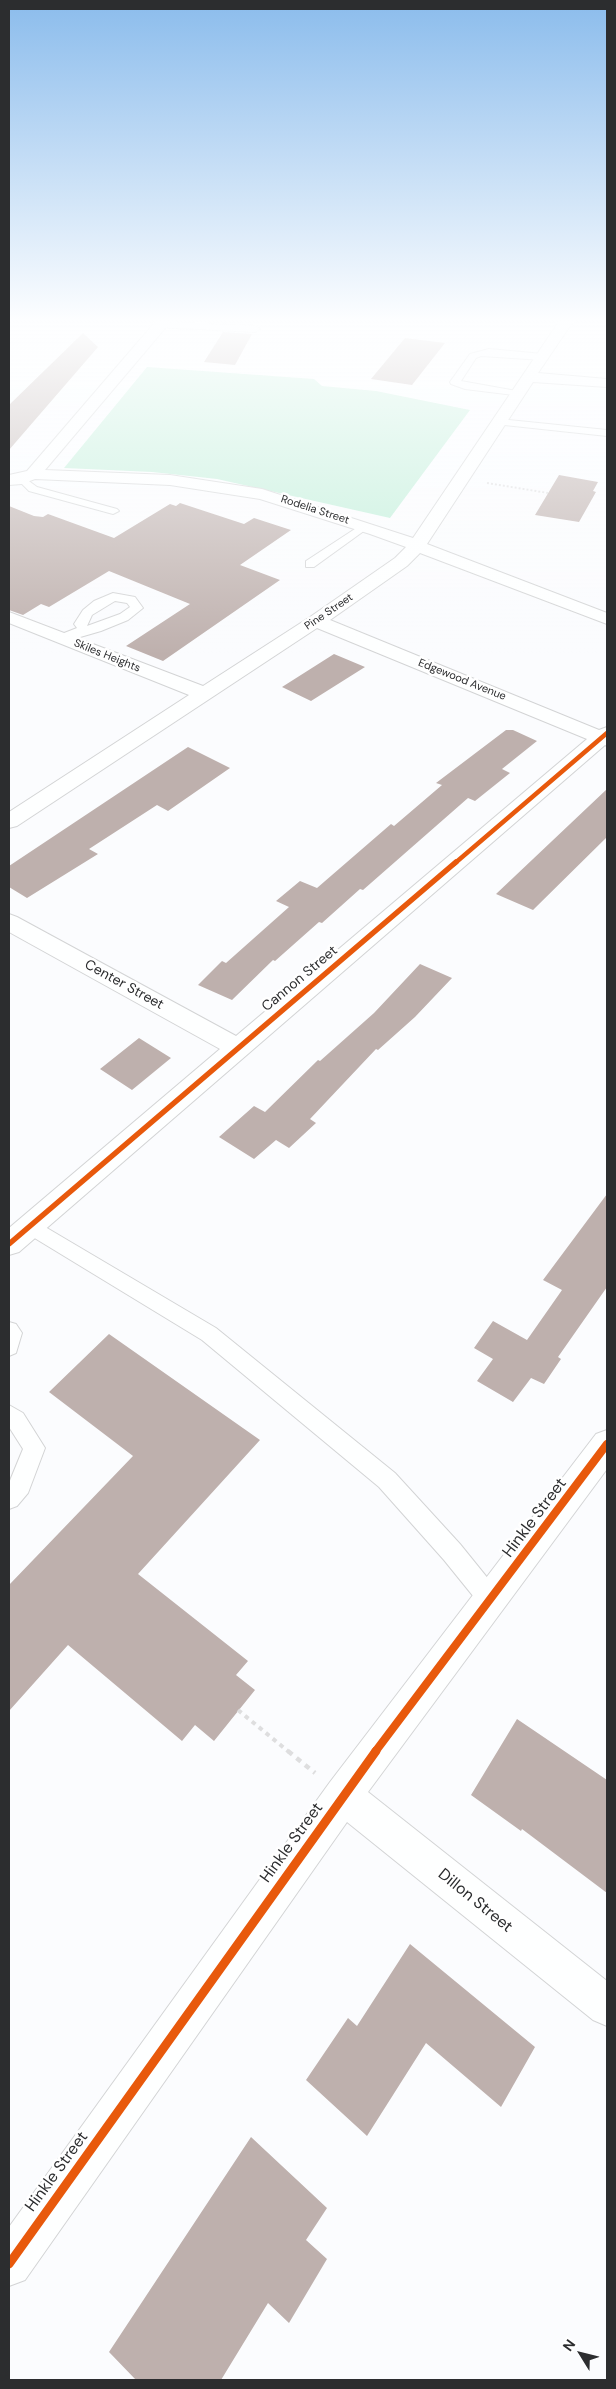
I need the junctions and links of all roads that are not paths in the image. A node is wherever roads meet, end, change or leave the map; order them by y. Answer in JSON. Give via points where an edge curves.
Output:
{"nodes":[{"id":1,"x":63,"y":431,"type":"edge"},
{"id":2,"x":493,"y":431,"type":"edge"},
{"id":3,"x":592,"y":431,"type":"edge"},
{"id":4,"x":607,"y":433,"type":"edge"},
{"id":5,"x":21,"y":478,"type":"edge"},
{"id":6,"x":113,"y":511,"type":"dead end"},
{"id":7,"x":364,"y":526,"type":"junction"},
{"id":8,"x":417,"y":546,"type":"junction"},
{"id":9,"x":310,"y":564,"type":"dead end"},
{"id":10,"x":9,"y":617,"type":"edge"},
{"id":11,"x":607,"y":619,"type":"edge"},
{"id":12,"x":316,"y":621,"type":"junction"},
{"id":13,"x":84,"y":630,"type":"dead end"},
{"id":14,"x":63,"y":638,"type":"junction"},
{"id":15,"x":205,"y":694,"type":"junction"},
{"id":16,"x":606,"y":737,"type":"edge"},
{"id":17,"x":9,"y":821,"type":"edge"},
{"id":18,"x":9,"y":922,"type":"edge"},
{"id":19,"x":238,"y":1048,"type":"junction"},
{"id":20,"x":30,"y":1226,"type":"junction"},
{"id":21,"x":9,"y":1244,"type":"edge"},
{"id":22,"x":9,"y":1330,"type":"edge"},
{"id":23,"x":9,"y":1347,"type":"edge"},
{"id":24,"x":9,"y":1414,"type":"edge"},
{"id":25,"x":607,"y":1444,"type":"edge"},
{"id":26,"x":9,"y":1499,"type":"edge"},
{"id":27,"x":490,"y":1599,"type":"junction"},
{"id":28,"x":343,"y":1795,"type":"junction"},
{"id":29,"x":607,"y":2006,"type":"edge"},
{"id":30,"x":9,"y":2264,"type":"edge"}],
"edges":[{"from":1,"to":5,"type":"street"},
{"from":2,"to":8,"type":"street","name":"Pine Street"},
{"from":3,"to":4,"type":"lane"},
{"from":5,"to":6,"type":"lane","via":[[33,489]]},
{"from":5,"to":7,"type":"street","name":"Rodelia Street","via":[[170,480],[230,488],[271,496]]},
{"from":7,"to":8,"type":"street","name":"Rodelia Street"},
{"from":7,"to":9,"type":"lane"},
{"from":8,"to":11,"type":"street","name":"Rodelia Street"},
{"from":8,"to":12,"type":"street","name":"Pine Street","via":[[401,562]]},
{"from":10,"to":14,"type":"street","name":"Skiles Heights"},
{"from":12,"to":15,"type":"street","name":"Pine Street"},
{"from":12,"to":16,"type":"street","name":"Edgewood Avenue"},
{"from":13,"to":14,"type":"lane"},
{"from":14,"to":15,"type":"street","name":"Skiles Heights"},
{"from":15,"to":17,"type":"street","name":"Pine Street"},
{"from":16,"to":19,"type":"street","name":"Cannon Street"},
{"from":18,"to":19,"type":"street","name":"Center Street"},
{"from":19,"to":20,"type":"street","name":"Cannon Street"},
{"from":20,"to":21,"type":"street","name":"Cannon Street"},
{"from":20,"to":27,"type":"lane","via":[[217,1340],[386,1480]]},
{"from":22,"to":23,"type":"lane","via":[[12,1333]]},
{"from":24,"to":26,"type":"lane","via":[[34,1448],[20,1486]]},
{"from":25,"to":27,"type":"street","name":"Hinkle Street"},
{"from":27,"to":28,"type":"street","name":"Hinkle Street"},
{"from":28,"to":29,"type":"street","name":"Dillon Street"},
{"from":28,"to":30,"type":"street","name":"Hinkle Street"}]}
